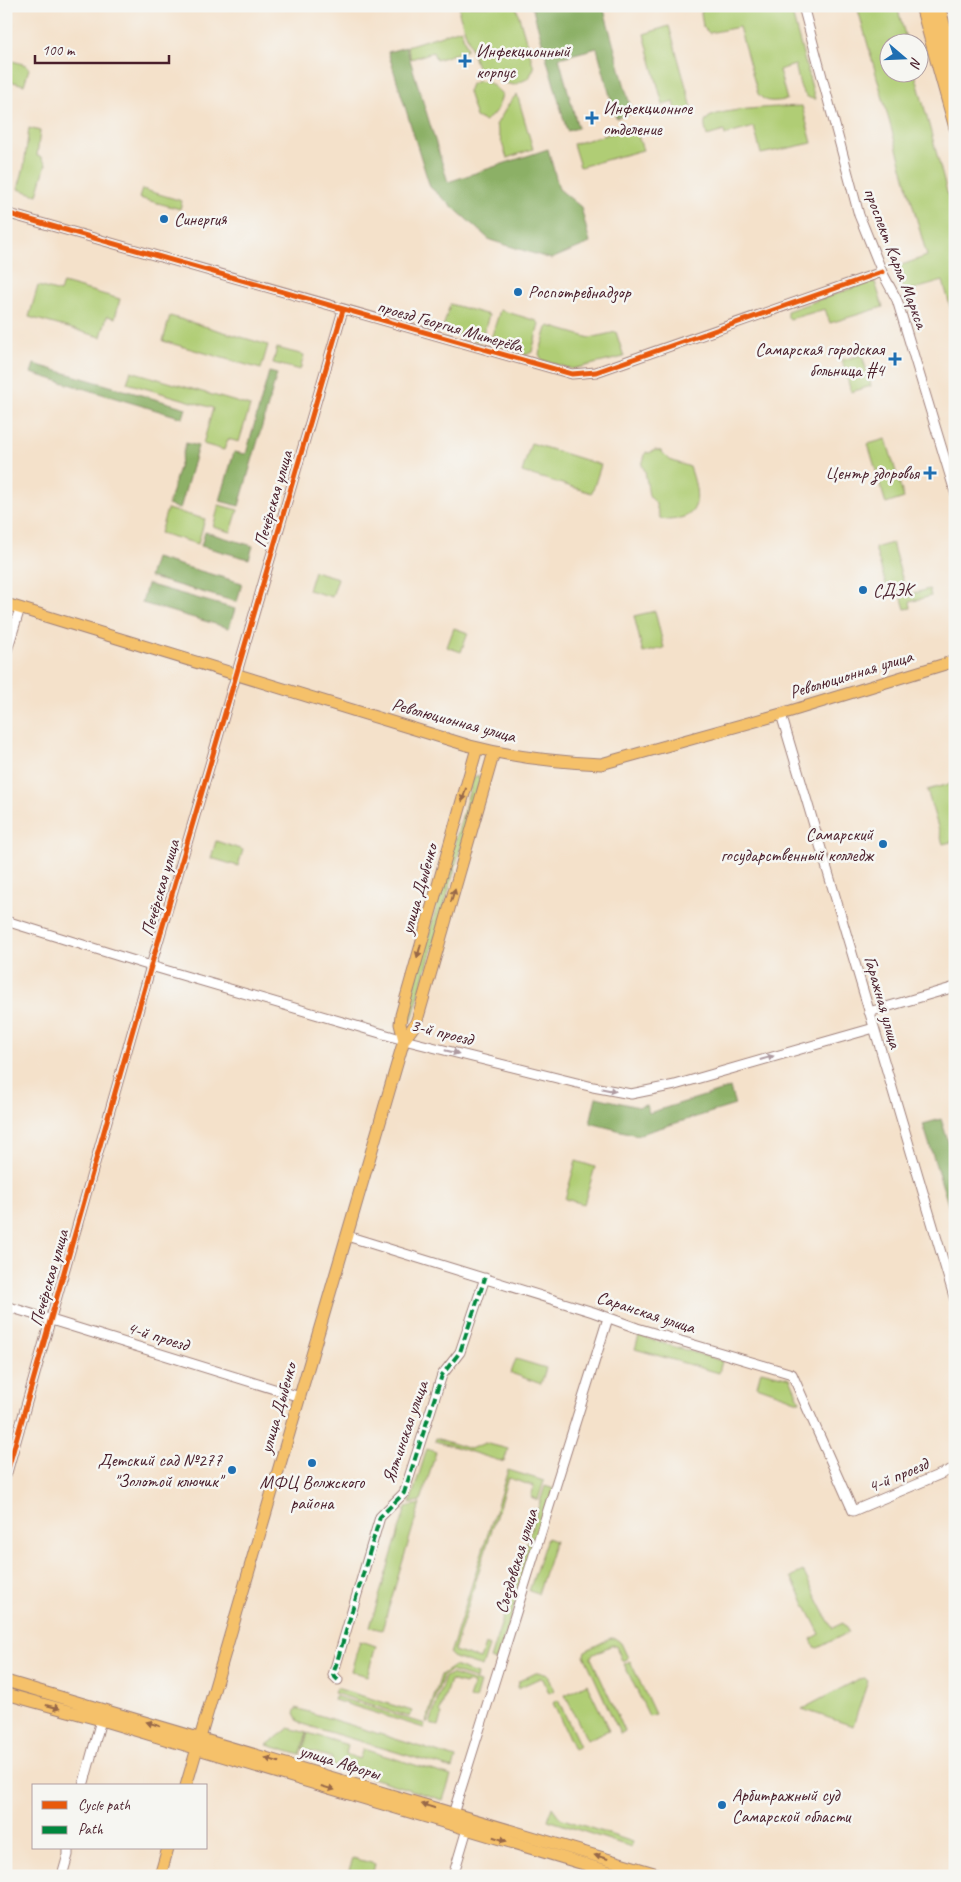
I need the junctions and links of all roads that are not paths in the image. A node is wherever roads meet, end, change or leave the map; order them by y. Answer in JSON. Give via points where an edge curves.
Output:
{"nodes":[{"id":1,"x":803,"y":6,"type":"edge"},
{"id":2,"x":921,"y":6,"type":"edge"},
{"id":3,"x":930,"y":6,"type":"edge"},
{"id":4,"x":939,"y":6,"type":"edge"},
{"id":5,"x":955,"y":63,"type":"edge"},
{"id":6,"x":955,"y":96,"type":"edge"},
{"id":7,"x":955,"y":128,"type":"edge"},
{"id":8,"x":6,"y":213,"type":"edge"},
{"id":9,"x":882,"y":272,"type":"junction"},
{"id":10,"x":342,"y":310,"type":"junction"},
{"id":11,"x":955,"y":492,"type":"edge"},
{"id":12,"x":6,"y":604,"type":"edge"},
{"id":13,"x":20,"y":608,"type":"junction"},
{"id":14,"x":6,"y":654,"type":"edge"},
{"id":15,"x":955,"y":661,"type":"edge"},
{"id":16,"x":236,"y":674,"type":"junction"},
{"id":17,"x":781,"y":714,"type":"junction"},
{"id":18,"x":477,"y":748,"type":"junction"},
{"id":19,"x":494,"y":752,"type":"junction"},
{"id":20,"x":6,"y":921,"type":"edge"},
{"id":21,"x":151,"y":966,"type":"junction"},
{"id":22,"x":955,"y":987,"type":"edge"},
{"id":23,"x":869,"y":1012,"type":"junction"},
{"id":24,"x":400,"y":1024,"type":"junction"},
{"id":25,"x":413,"y":1027,"type":"junction"},
{"id":26,"x":874,"y":1028,"type":"junction"},
{"id":27,"x":404,"y":1040,"type":"junction"},
{"id":28,"x":347,"y":1236,"type":"junction"},
{"id":29,"x":485,"y":1278,"type":"junction"},
{"id":30,"x":955,"y":1300,"type":"edge"},
{"id":31,"x":6,"y":1306,"type":"edge"},
{"id":32,"x":608,"y":1318,"type":"junction"},
{"id":33,"x":52,"y":1320,"type":"junction"},
{"id":34,"x":300,"y":1397,"type":"junction"},
{"id":35,"x":955,"y":1468,"type":"edge"},
{"id":36,"x":6,"y":1476,"type":"edge"},
{"id":37,"x":853,"y":1511,"type":"joint"},
{"id":38,"x":338,"y":1680,"type":"dead end"},
{"id":39,"x":6,"y":1681,"type":"edge"},
{"id":40,"x":6,"y":1694,"type":"edge"},
{"id":41,"x":101,"y":1720,"type":"junction"},
{"id":42,"x":199,"y":1744,"type":"junction"},
{"id":43,"x":84,"y":1784,"type":"edge"},
{"id":44,"x":187,"y":1784,"type":"edge"},
{"id":45,"x":453,"y":1814,"type":"junction"},
{"id":46,"x":467,"y":1829,"type":"junction"},
{"id":47,"x":68,"y":1850,"type":"edge"},
{"id":48,"x":167,"y":1850,"type":"edge"},
{"id":49,"x":62,"y":1876,"type":"edge"},
{"id":50,"x":160,"y":1876,"type":"edge"},
{"id":51,"x":453,"y":1876,"type":"edge"},
{"id":52,"x":624,"y":1876,"type":"edge"},
{"id":53,"x":664,"y":1876,"type":"edge"}],
"edges":[{"from":1,"to":9,"type":"street","name":"проспект Карла Маркса","via":[[859,215]]},
{"from":2,"to":7,"type":"main road"},
{"from":3,"to":6,"type":"main road"},
{"from":4,"to":5,"type":"main road"},
{"from":8,"to":10,"type":"street","name":"проезд Георгия Митерёва"},
{"from":9,"to":10,"type":"street","name":"проезд Георгия Митерёва","via":[[596,372],[572,374]]},
{"from":9,"to":11,"type":"street","name":"проспект Карла Маркса","via":[[897,300]]},
{"from":10,"to":16,"type":"street","name":"Печёрская улица"},
{"from":12,"to":13,"type":"main road","name":"Революционная улица"},
{"from":13,"to":14,"type":"street"},
{"from":13,"to":16,"type":"main road","name":"Революционная улица"},
{"from":15,"to":17,"type":"main road","name":"Революционная улица"},
{"from":16,"to":18,"type":"main road","name":"Революционная улица"},
{"from":16,"to":21,"type":"street","name":"Печёрская улица"},
{"from":17,"to":19,"type":"main road","name":"Революционная улица","via":[[601,764]]},
{"from":17,"to":23,"type":"street","name":"Гаражная улица"},
{"from":18,"to":19,"type":"main road","name":"Революционная улица"},
{"from":18,"to":24,"type":"main road","name":"улица Дыбенко","one_way":true},
{"from":25,"to":19,"type":"main road","name":"улица Дыбенко","one_way":true},
{"from":20,"to":21,"type":"street","name":"3-й проезд"},
{"from":21,"to":27,"type":"street","name":"3-й проезд"},
{"from":21,"to":33,"type":"street","name":"Печёрская улица"},
{"from":22,"to":23,"type":"street"},
{"from":23,"to":26,"type":"street","name":"Гаражная улица"},
{"from":24,"to":25,"type":"street"},
{"from":24,"to":27,"type":"main road","name":"улица Дыбенко"},
{"from":25,"to":27,"type":"main road","name":"улица Дыбенко"},
{"from":27,"to":26,"type":"street","name":"3-й проезд","one_way":true,"via":[[631,1094],[675,1085]]},
{"from":26,"to":30,"type":"street","name":"Гаражная улица"},
{"from":27,"to":28,"type":"main road","name":"улица Дыбенко"},
{"from":28,"to":29,"type":"street","name":"Саранская улица"},
{"from":28,"to":34,"type":"main road","name":"улица Дыбенко"},
{"from":29,"to":32,"type":"street","name":"Саранская улица"},
{"from":29,"to":38,"type":"street","name":"Ялтинская улица","via":[[460,1352],[442,1375],[404,1493],[380,1517],[333,1676]]},
{"from":31,"to":33,"type":"street","name":"4-й проезд"},
{"from":32,"to":37,"type":"street","name":"Саранская улица","via":[[792,1374]]},
{"from":32,"to":45,"type":"street","name":"Съездовская улица"},
{"from":33,"to":34,"type":"street","name":"4-й проезд"},
{"from":33,"to":36,"type":"street","name":"Печёрская улица"},
{"from":34,"to":42,"type":"main road","name":"улица Дыбенко"},
{"from":35,"to":37,"type":"street","name":"4-й проезд"},
{"from":42,"to":39,"type":"main road","name":"улица Авроры","one_way":true},
{"from":40,"to":41,"type":"main road","name":"улица Авроры","one_way":true},
{"from":41,"to":42,"type":"main road","name":"улица Авроры"},
{"from":41,"to":43,"type":"street"},
{"from":42,"to":44,"type":"main road","name":"улица Дыбенко"},
{"from":45,"to":42,"type":"main road","name":"улица Авроры","one_way":true},
{"from":42,"to":46,"type":"main road","name":"улица Авроры","one_way":true},
{"from":53,"to":45,"type":"main road","name":"улица Авроры","one_way":true},
{"from":46,"to":51,"type":"street"},
{"from":46,"to":52,"type":"main road","name":"улица Авроры","one_way":true},
{"from":47,"to":49,"type":"street"},
{"from":48,"to":50,"type":"main road"}]}
